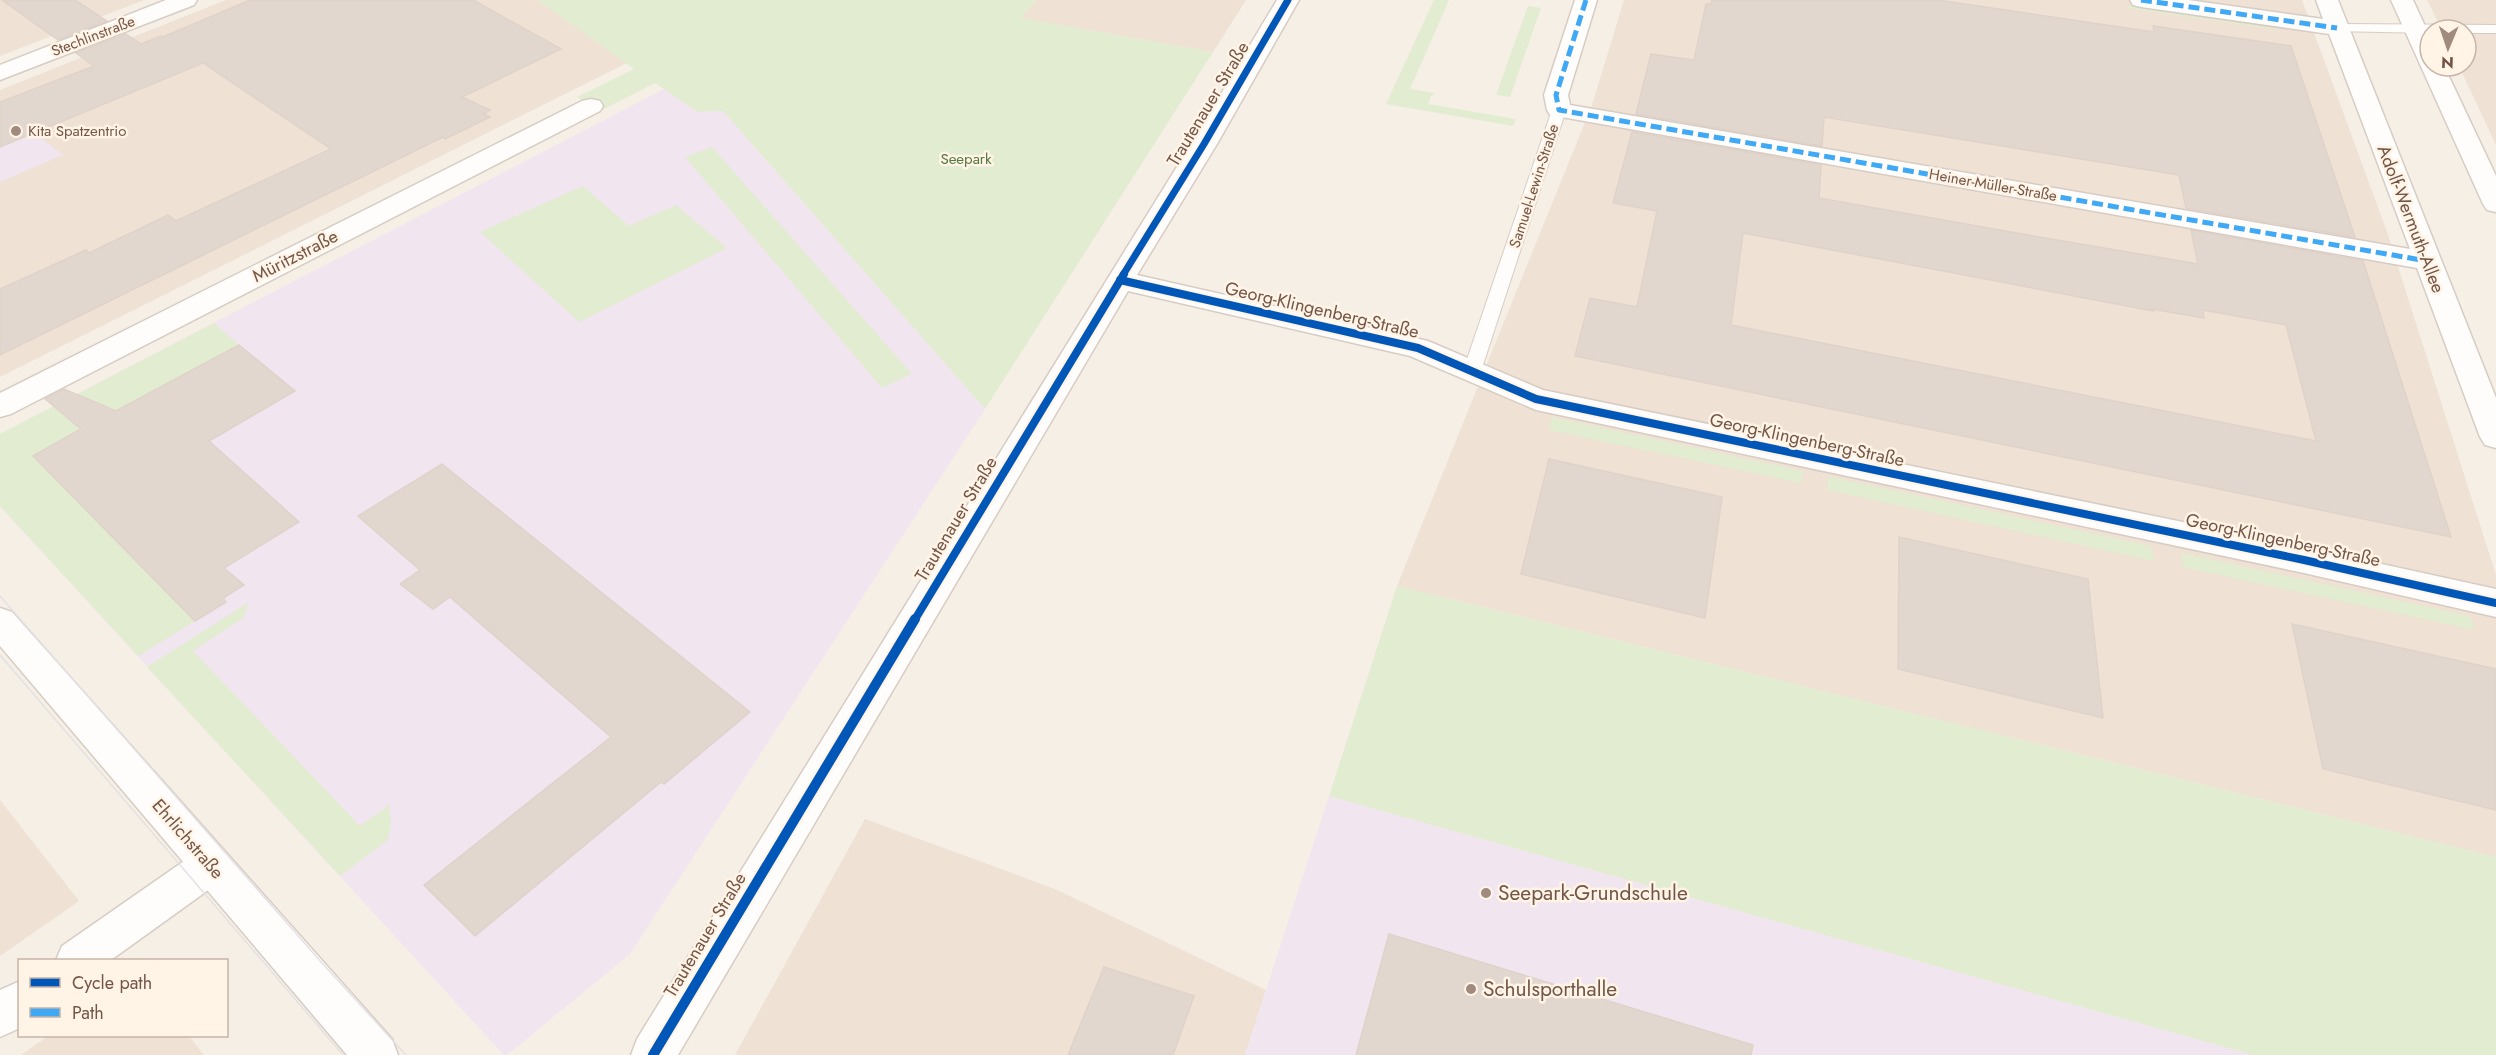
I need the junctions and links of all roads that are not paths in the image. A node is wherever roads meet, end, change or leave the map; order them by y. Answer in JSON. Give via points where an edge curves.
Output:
{"nodes":[{"id":1,"x":186,"y":0,"type":"edge"},
{"id":2,"x":1288,"y":0,"type":"edge"},
{"id":3,"x":1586,"y":0,"type":"edge"},
{"id":4,"x":2141,"y":0,"type":"edge"},
{"id":5,"x":2327,"y":0,"type":"edge"},
{"id":6,"x":2402,"y":0,"type":"edge"},
{"id":7,"x":2337,"y":28,"type":"junction"},
{"id":8,"x":2414,"y":28,"type":"junction"},
{"id":9,"x":2496,"y":29,"type":"edge"},
{"id":10,"x":2418,"y":36,"type":"edge"},
{"id":11,"x":0,"y":73,"type":"edge"},
{"id":12,"x":2438,"y":78,"type":"edge"},
{"id":13,"x":591,"y":106,"type":"dead end"},
{"id":14,"x":1559,"y":110,"type":"junction"},
{"id":15,"x":2496,"y":204,"type":"edge"},
{"id":16,"x":2427,"y":261,"type":"junction"},
{"id":17,"x":1120,"y":280,"type":"junction"},
{"id":18,"x":1472,"y":371,"type":"junction"},
{"id":19,"x":0,"y":406,"type":"edge"},
{"id":20,"x":2496,"y":437,"type":"edge"},
{"id":21,"x":2496,"y":603,"type":"edge"},
{"id":22,"x":0,"y":622,"type":"edge"},
{"id":23,"x":211,"y":865,"type":"junction"},
{"id":24,"x":78,"y":959,"type":"edge"},
{"id":25,"x":18,"y":1003,"type":"edge"},
{"id":26,"x":0,"y":1016,"type":"edge"},
{"id":27,"x":376,"y":1055,"type":"edge"},
{"id":28,"x":652,"y":1055,"type":"edge"}],
"edges":[{"from":1,"to":11,"type":"street","name":"Stechlinstraße"},
{"from":2,"to":17,"type":"street","name":"Trautenauer Straße"},
{"from":3,"to":14,"type":"street","name":"Samuel-Lewin-Straße","via":[[1556,95]]},
{"from":4,"to":7,"type":"street"},
{"from":5,"to":7,"type":"street","name":"Adolf-Wermuth-Allee"},
{"from":6,"to":8,"type":"street"},
{"from":7,"to":8,"type":"lane"},
{"from":7,"to":16,"type":"street","name":"Adolf-Wermuth-Allee"},
{"from":8,"to":9,"type":"lane"},
{"from":8,"to":10,"type":"street"},
{"from":12,"to":15,"type":"street"},
{"from":13,"to":19,"type":"street","name":"Müritzstraße"},
{"from":14,"to":16,"type":"street","name":"Heiner-Müller-Straße"},
{"from":14,"to":18,"type":"lane","name":"Samuel-Lewin-Straße"},
{"from":16,"to":20,"type":"street","name":"Adolf-Wermuth-Allee"},
{"from":17,"to":18,"type":"street","name":"Georg-Klingenberg-Straße","via":[[1418,348]]},
{"from":17,"to":28,"type":"street","name":"Trautenauer Straße"},
{"from":18,"to":21,"type":"street","name":"Georg-Klingenberg-Straße","via":[[1536,399]]},
{"from":22,"to":23,"type":"street","name":"Ehrlichstraße"},
{"from":23,"to":24,"type":"street"},
{"from":23,"to":27,"type":"street","name":"Ehrlichstraße"},
{"from":25,"to":26,"type":"street"}]}
